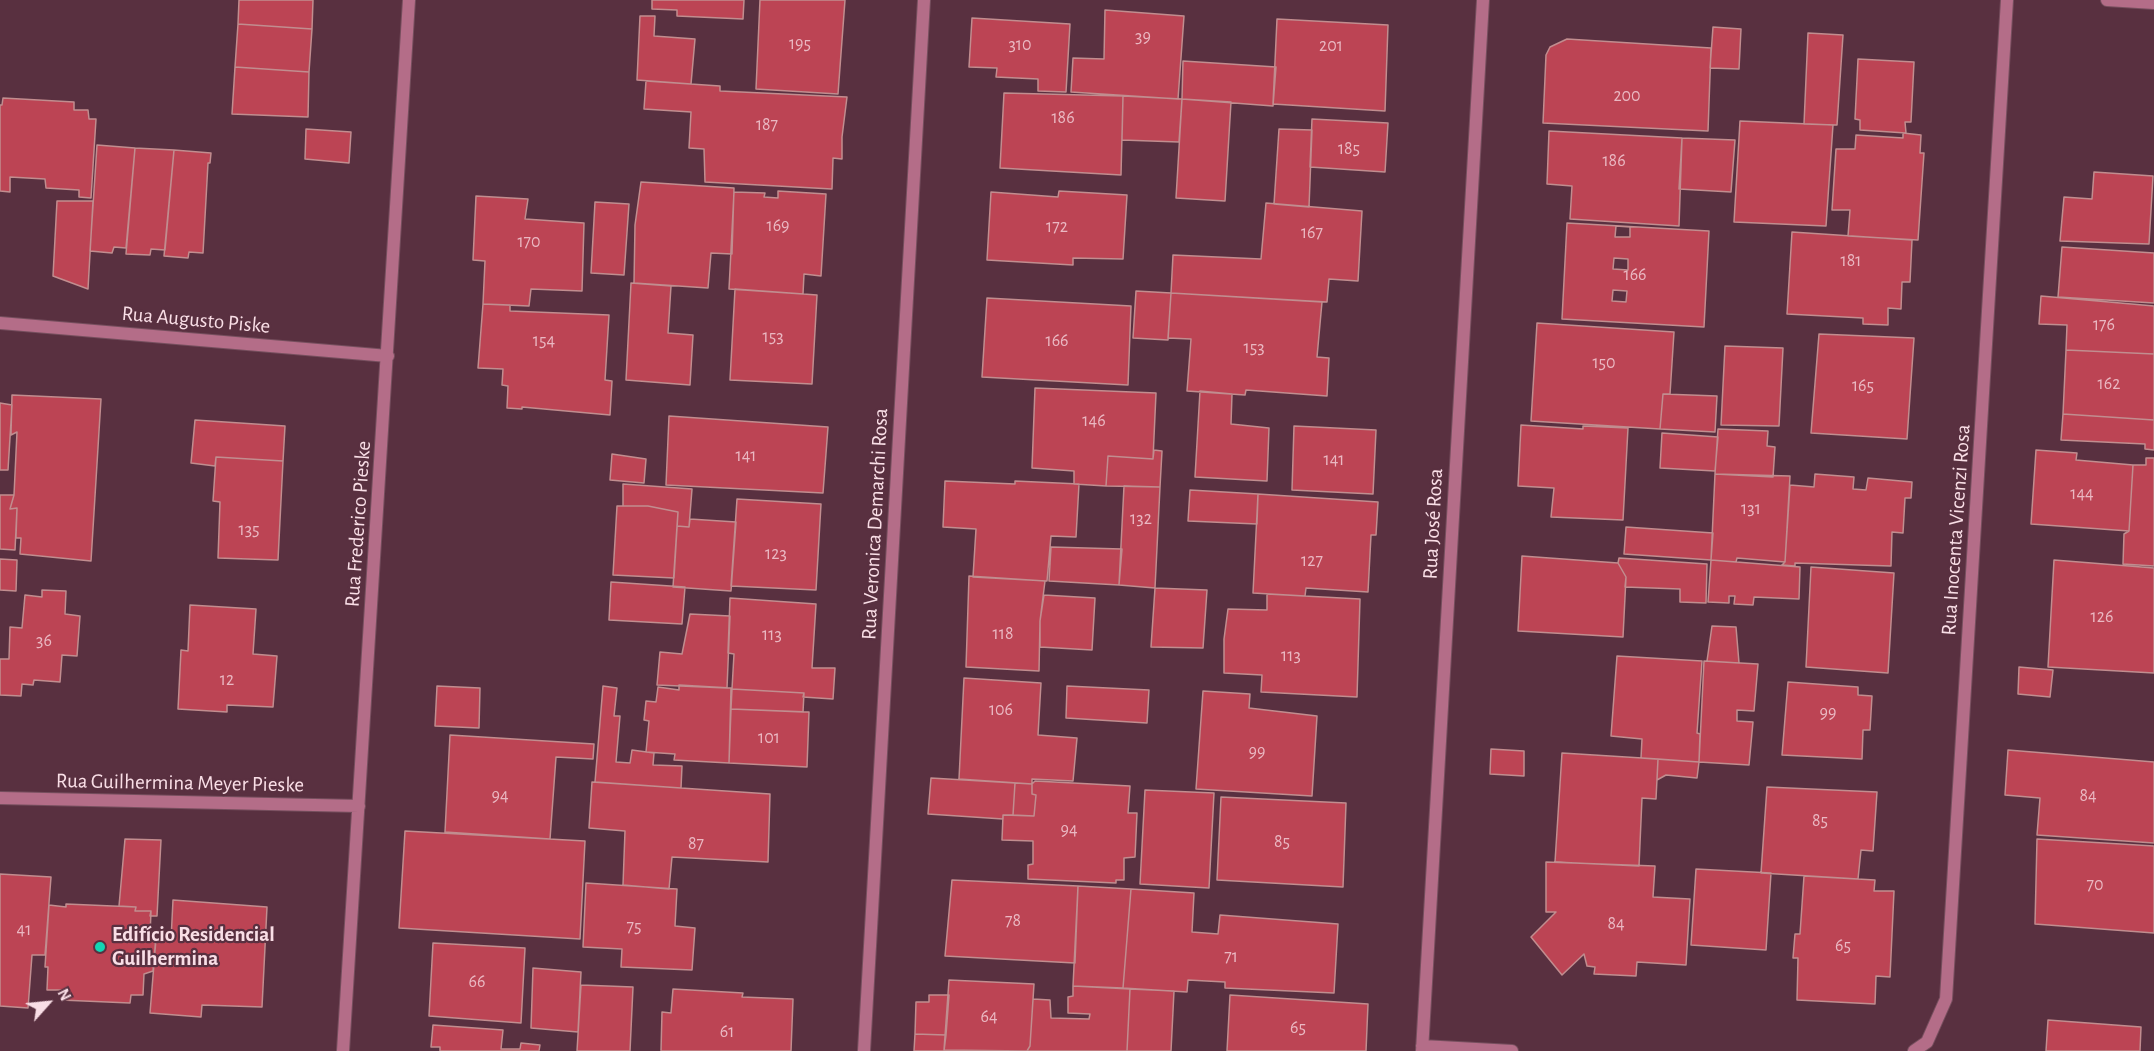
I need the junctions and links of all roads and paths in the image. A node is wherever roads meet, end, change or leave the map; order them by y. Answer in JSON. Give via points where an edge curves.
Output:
{"nodes":[{"id":1,"x":409,"y":0,"type":"edge"},
{"id":2,"x":924,"y":0,"type":"edge"},
{"id":3,"x":1483,"y":0,"type":"edge"},
{"id":4,"x":2007,"y":0,"type":"edge"},
{"id":5,"x":2108,"y":0,"type":"edge"},
{"id":6,"x":2154,"y":3,"type":"edge"},
{"id":7,"x":0,"y":323,"type":"edge"},
{"id":8,"x":388,"y":356,"type":"junction"},
{"id":9,"x":0,"y":798,"type":"edge"},
{"id":10,"x":359,"y":806,"type":"junction"},
{"id":11,"x":1422,"y":1049,"type":"edge"},
{"id":12,"x":343,"y":1051,"type":"edge"},
{"id":13,"x":864,"y":1051,"type":"edge"},
{"id":14,"x":1512,"y":1051,"type":"edge"},
{"id":15,"x":1914,"y":1051,"type":"edge"}],
"edges":[{"from":1,"to":8,"type":"street","name":"Rua Frederico Pieske"},
{"from":2,"to":13,"type":"street","name":"Rua Veronica Demarchi Rosa"},
{"from":3,"to":11,"type":"street","name":"Rua José Rosa"},
{"from":4,"to":15,"type":"street","name":"Rua Inocenta Vicenzi Rosa","via":[[1946,999],[1927,1042]]},
{"from":5,"to":6,"type":"street"},
{"from":7,"to":8,"type":"street","name":"Rua Augusto Piske"},
{"from":8,"to":10,"type":"street","name":"Rua Frederico Pieske"},
{"from":9,"to":10,"type":"street","name":"Rua Guilhermina Meyer Pieske"},
{"from":10,"to":12,"type":"street","name":"Rua Frederico Pieske"},
{"from":11,"to":14,"type":"street"}]}
